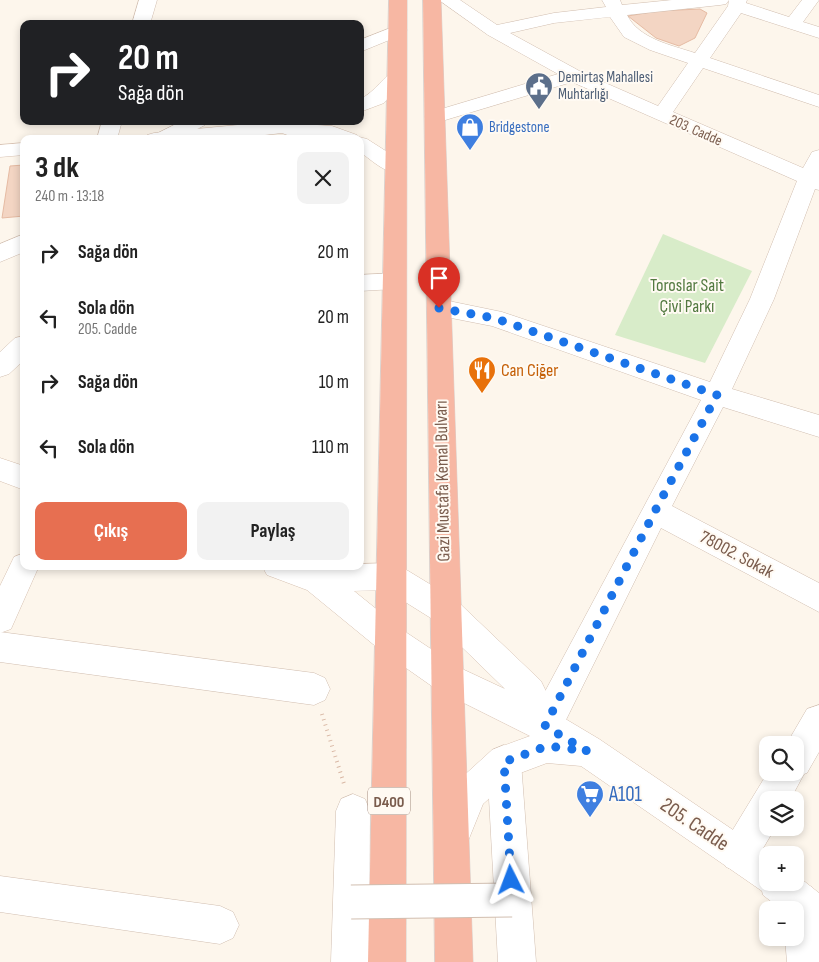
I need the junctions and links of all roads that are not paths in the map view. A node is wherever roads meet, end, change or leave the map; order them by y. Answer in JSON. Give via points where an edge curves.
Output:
{"nodes":[{"id":1,"x":148,"y":0,"type":"edge"},
{"id":2,"x":398,"y":0,"type":"edge"},
{"id":3,"x":432,"y":0,"type":"edge"},
{"id":4,"x":448,"y":0,"type":"edge"},
{"id":5,"x":545,"y":0,"type":"edge"},
{"id":6,"x":811,"y":0,"type":"edge"},
{"id":7,"x":731,"y":2,"type":"edge"},
{"id":8,"x":613,"y":6,"type":"edge"},
{"id":9,"x":554,"y":18,"type":"junction"},
{"id":10,"x":142,"y":20,"type":"edge"},
{"id":11,"x":793,"y":24,"type":"junction"},
{"id":12,"x":398,"y":30,"type":"junction"},
{"id":13,"x":494,"y":32,"type":"junction"},
{"id":14,"x":819,"y":33,"type":"edge"},
{"id":15,"x":364,"y":45,"type":"edge"},
{"id":16,"x":700,"y":61,"type":"junction"},
{"id":17,"x":573,"y":76,"type":"junction"},
{"id":18,"x":397,"y":77,"type":"junction"},
{"id":19,"x":819,"y":101,"type":"edge"},
{"id":20,"x":364,"y":104,"type":"edge"},
{"id":21,"x":661,"y":115,"type":"junction"},
{"id":22,"x":435,"y":117,"type":"junction"},
{"id":23,"x":190,"y":125,"type":"edge"},
{"id":24,"x":292,"y":125,"type":"edge"},
{"id":25,"x":274,"y":129,"type":"junction"},
{"id":26,"x":168,"y":135,"type":"edge"},
{"id":27,"x":206,"y":135,"type":"edge"},
{"id":28,"x":340,"y":135,"type":"edge"},
{"id":29,"x":364,"y":146,"type":"edge"},
{"id":30,"x":20,"y":149,"type":"edge"},
{"id":31,"x":0,"y":151,"type":"edge"},
{"id":32,"x":396,"y":167,"type":"junction"},
{"id":33,"x":815,"y":173,"type":"edge"},
{"id":34,"x":20,"y":244,"type":"edge"},
{"id":35,"x":0,"y":254,"type":"edge"},
{"id":36,"x":394,"y":281,"type":"junction"},
{"id":37,"x":364,"y":283,"type":"edge"},
{"id":38,"x":439,"y":308,"type":"junction"},
{"id":39,"x":20,"y":349,"type":"edge"},
{"id":40,"x":0,"y":367,"type":"edge"},
{"id":41,"x":717,"y":395,"type":"junction"},
{"id":42,"x":819,"y":426,"type":"edge"},
{"id":43,"x":0,"y":469,"type":"edge"},
{"id":44,"x":20,"y":476,"type":"edge"},
{"id":45,"x":655,"y":511,"type":"junction"},
{"id":46,"x":22,"y":570,"type":"edge"},
{"id":47,"x":288,"y":570,"type":"edge"},
{"id":48,"x":390,"y":576,"type":"junction"},
{"id":49,"x":317,"y":580,"type":"junction"},
{"id":50,"x":819,"y":598,"type":"edge"},
{"id":51,"x":445,"y":610,"type":"junction"},
{"id":52,"x":0,"y":618,"type":"edge"},
{"id":53,"x":390,"y":639,"type":"junction"},
{"id":54,"x":0,"y":647,"type":"edge"},
{"id":55,"x":446,"y":678,"type":"junction"},
{"id":56,"x":314,"y":689,"type":"road end"},
{"id":57,"x":819,"y":721,"type":"edge"},
{"id":58,"x":545,"y":726,"type":"junction"},
{"id":59,"x":804,"y":746,"type":"edge"},
{"id":60,"x":587,"y":751,"type":"junction"},
{"id":61,"x":504,"y":762,"type":"junction"},
{"id":62,"x":353,"y":811,"type":"road end"},
{"id":63,"x":759,"y":821,"type":"edge"},
{"id":64,"x":450,"y":845,"type":"junction"},
{"id":65,"x":739,"y":854,"type":"junction"},
{"id":66,"x":759,"y":869,"type":"edge"},
{"id":67,"x":0,"y":894,"type":"edge"},
{"id":68,"x":798,"y":899,"type":"edge"},
{"id":69,"x":512,"y":900,"type":"junction"},
{"id":70,"x":351,"y":902,"type":"junction"},
{"id":71,"x":220,"y":925,"type":"dead end"},
{"id":72,"x":350,"y":962,"type":"edge"},
{"id":73,"x":387,"y":962,"type":"edge"},
{"id":74,"x":454,"y":962,"type":"edge"},
{"id":75,"x":517,"y":962,"type":"edge"},
{"id":76,"x":806,"y":962,"type":"edge"}],
"edges":[{"from":1,"to":10,"type":"street"},
{"from":2,"to":12,"type":"highway","number":"D400"},
{"from":3,"to":22,"type":"highway","name":"Gazi Mustafa Kemal Bulvarı"},
{"from":4,"to":13,"type":"street","name":"203. Cadde"},
{"from":5,"to":9,"type":"street"},
{"from":6,"to":11,"type":"street"},
{"from":7,"to":8,"type":"street"},
{"from":7,"to":11,"type":"street"},
{"from":7,"to":16,"type":"street"},
{"from":8,"to":9,"type":"street"},
{"from":8,"to":16,"type":"street","via":[[630,33]]},
{"from":9,"to":13,"type":"street"},
{"from":11,"to":14,"type":"street"},
{"from":12,"to":15,"type":"street"},
{"from":12,"to":18,"type":"highway","number":"D400"},
{"from":13,"to":17,"type":"street","name":"203. Cadde"},
{"from":16,"to":19,"type":"street"},
{"from":16,"to":21,"type":"street"},
{"from":17,"to":21,"type":"street","name":"203. Cadde"},
{"from":17,"to":22,"type":"street"},
{"from":18,"to":20,"type":"street","via":[[377,99]]},
{"from":18,"to":32,"type":"highway","number":"D400"},
{"from":21,"to":33,"type":"street","name":"203. Cadde"},
{"from":22,"to":38,"type":"highway","name":"Gazi Mustafa Kemal Bulvarı"},
{"from":23,"to":26,"type":"street"},
{"from":24,"to":25,"type":"street"},
{"from":25,"to":27,"type":"street"},
{"from":25,"to":28,"type":"street"},
{"from":29,"to":32,"type":"street"},
{"from":30,"to":31,"type":"street"},
{"from":32,"to":36,"type":"highway","number":"D400"},
{"from":33,"to":41,"type":"street"},
{"from":34,"to":35,"type":"street"},
{"from":36,"to":37,"type":"street"},
{"from":36,"to":48,"type":"highway","number":"D400"},
{"from":38,"to":41,"type":"street","via":[[494,318]]},
{"from":38,"to":51,"type":"highway","name":"Gazi Mustafa Kemal Bulvarı"},
{"from":39,"to":40,"type":"street"},
{"from":41,"to":42,"type":"street"},
{"from":41,"to":45,"type":"street"},
{"from":43,"to":44,"type":"street"},
{"from":45,"to":50,"type":"street","name":"78002. Sokak"},
{"from":45,"to":58,"type":"street"},
{"from":46,"to":52,"type":"street"},
{"from":47,"to":49,"type":"street"},
{"from":48,"to":49,"type":"street"},
{"from":48,"to":51,"type":"street"},
{"from":48,"to":53,"type":"highway","number":"D400"},
{"from":49,"to":53,"type":"street","name":"205. Cadde"},
{"from":51,"to":55,"type":"highway","name":"Gazi Mustafa Kemal Bulvarı"},
{"from":51,"to":58,"type":"street","via":[[530,692]]},
{"from":53,"to":55,"type":"street","name":"205. Cadde"},
{"from":53,"to":73,"type":"highway","number":"D400"},
{"from":54,"to":56,"type":"street"},
{"from":55,"to":58,"type":"street","name":"205. Cadde"},
{"from":55,"to":64,"type":"highway","name":"Gazi Mustafa Kemal Bulvarı"},
{"from":57,"to":59,"type":"street"},
{"from":58,"to":60,"type":"street","name":"205. Cadde"},
{"from":60,"to":61,"type":"street","via":[[547,746]]},
{"from":60,"to":65,"type":"street","name":"205. Cadde"},
{"from":61,"to":64,"type":"street","via":[[471,792]]},
{"from":61,"to":69,"type":"street"},
{"from":62,"to":70,"type":"street"},
{"from":63,"to":65,"type":"street"},
{"from":64,"to":74,"type":"highway","name":"Gazi Mustafa Kemal Bulvarı"},
{"from":65,"to":66,"type":"street","name":"205. Cadde"},
{"from":67,"to":71,"type":"street"},
{"from":68,"to":76,"type":"street"},
{"from":69,"to":70,"type":"street","bridge":true},
{"from":69,"to":75,"type":"street"},
{"from":70,"to":72,"type":"street"}]}
